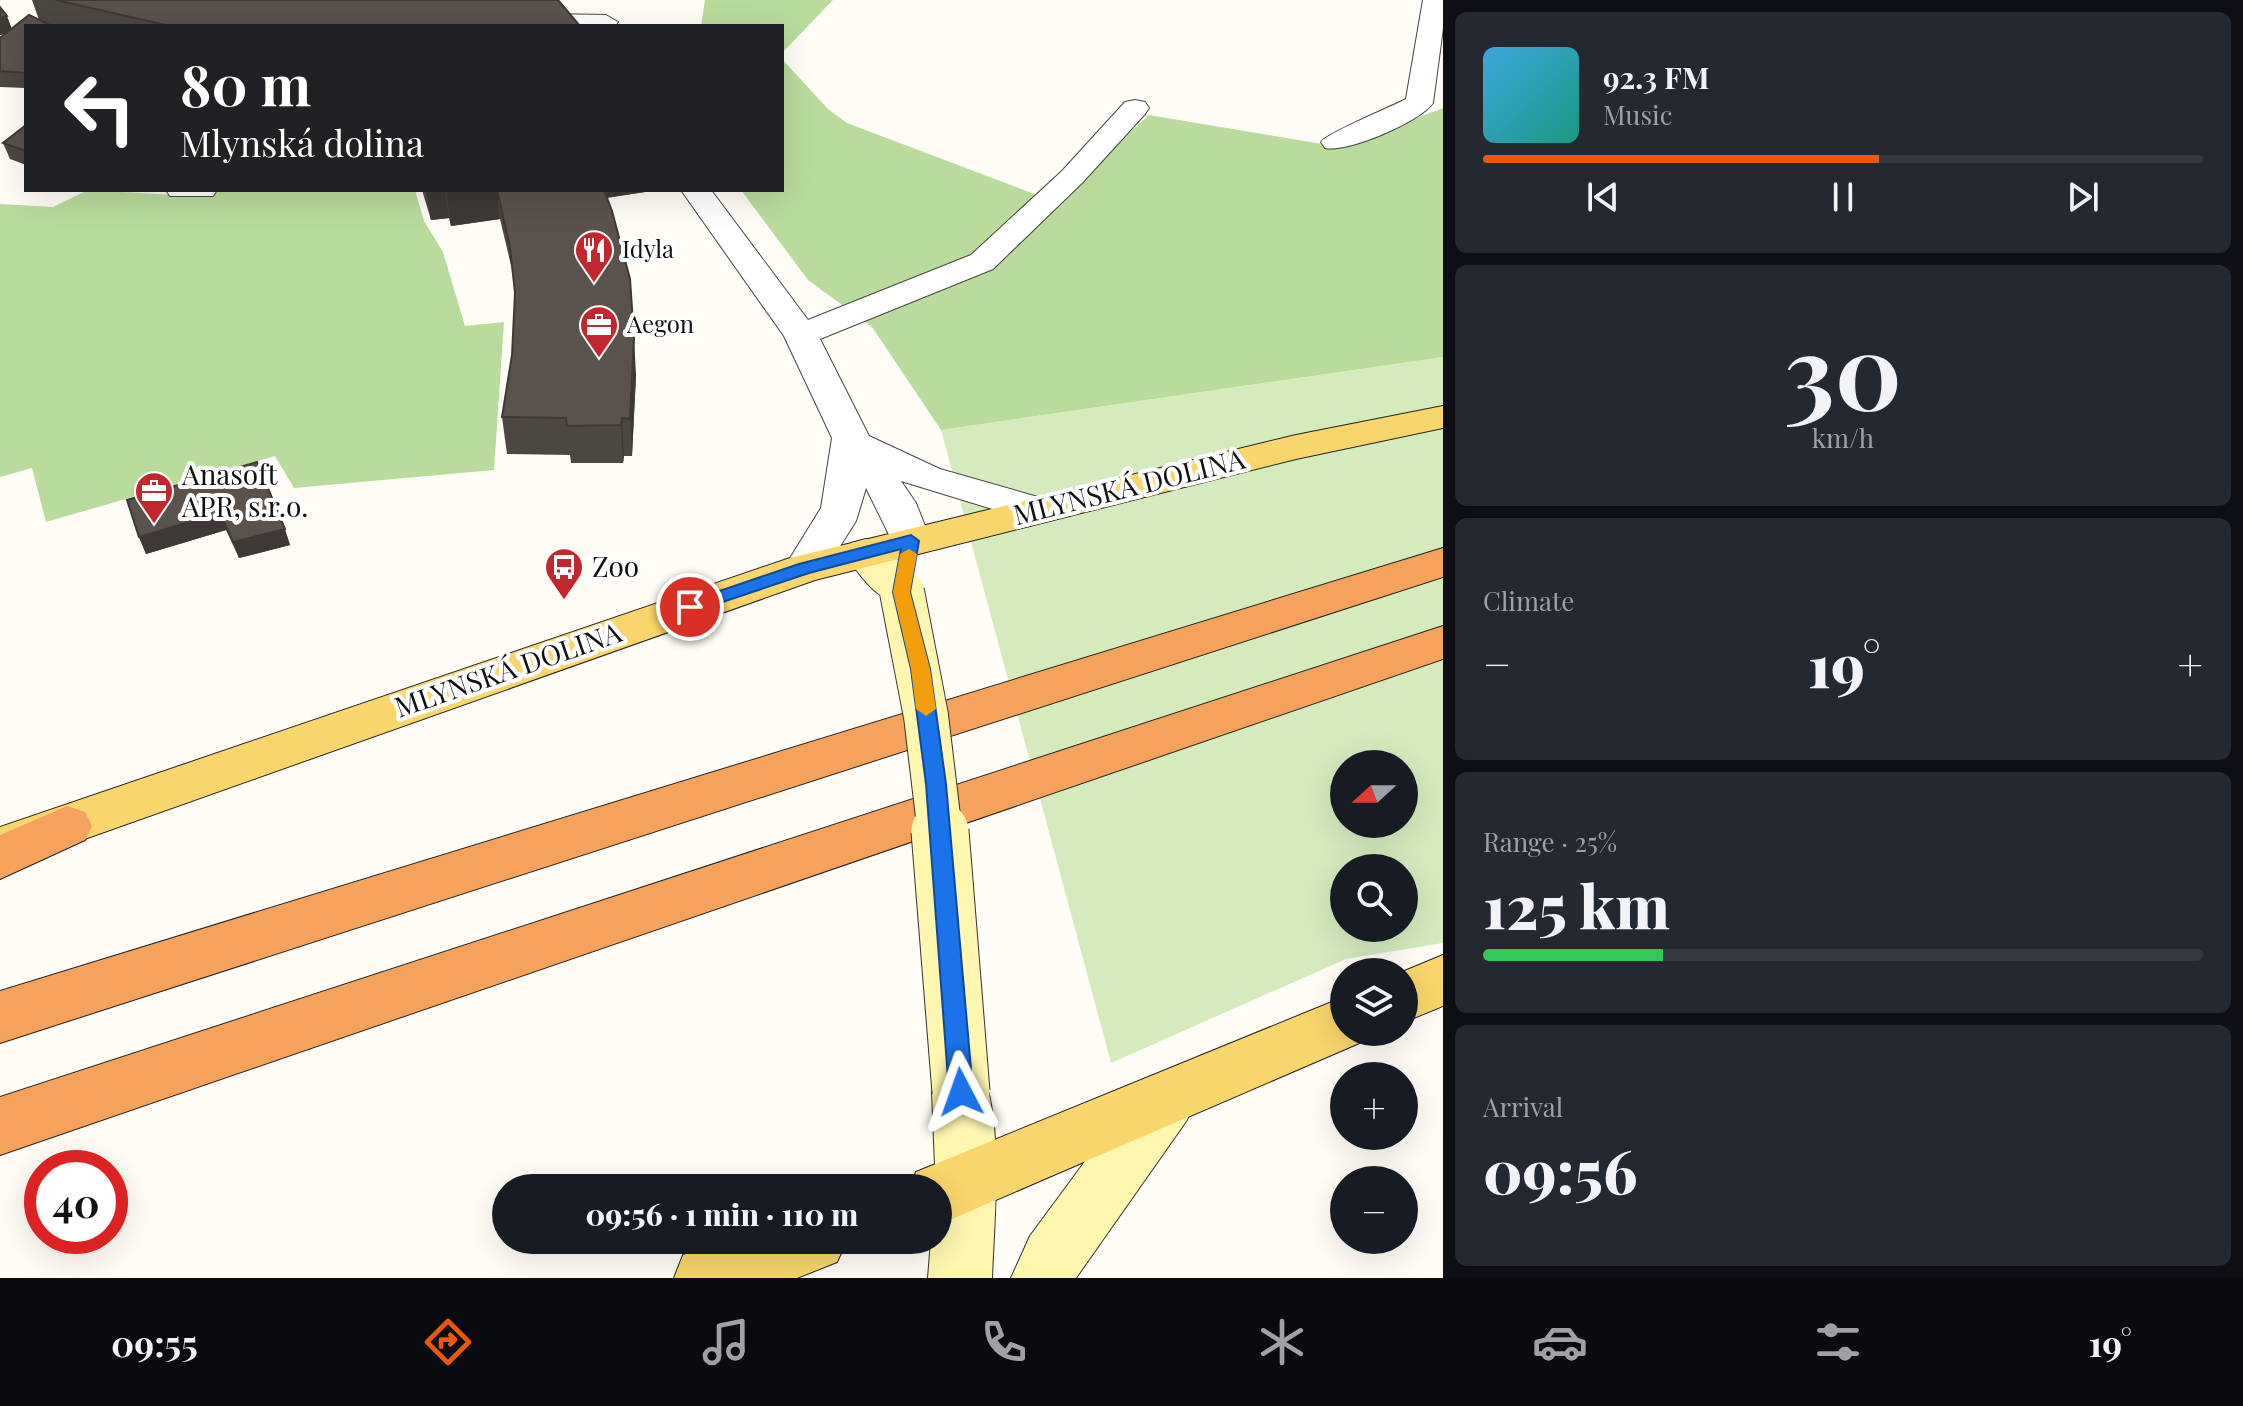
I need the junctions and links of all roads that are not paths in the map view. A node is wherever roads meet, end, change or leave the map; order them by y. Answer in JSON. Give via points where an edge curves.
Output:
{"nodes":[{"id":1,"x":1435,"y":0,"type":"edge"},
{"id":2,"x":606,"y":16,"type":"edge"},
{"id":3,"x":522,"y":24,"type":"edge"},
{"id":4,"x":1135,"y":108,"type":"dead end"},
{"id":5,"x":1335,"y":142,"type":"dead end"},
{"id":6,"x":698,"y":192,"type":"edge"},
{"id":7,"x":814,"y":328,"type":"junction"},
{"id":8,"x":1443,"y":417,"type":"edge"},
{"id":9,"x":851,"y":438,"type":"junction"},
{"id":10,"x":845,"y":504,"type":"junction"},
{"id":11,"x":1038,"y":510,"type":"junction"},
{"id":12,"x":911,"y":541,"type":"junction"},
{"id":13,"x":866,"y":553,"type":"junction"},
{"id":14,"x":1443,"y":562,"type":"edge"},
{"id":15,"x":805,"y":568,"type":"junction"},
{"id":16,"x":902,"y":592,"type":"junction"},
{"id":17,"x":1443,"y":642,"type":"edge"},
{"id":18,"x":67,"y":826,"type":"junction"},
{"id":19,"x":0,"y":848,"type":"edge"},
{"id":20,"x":0,"y":858,"type":"edge"},
{"id":21,"x":1443,"y":980,"type":"edge"},
{"id":22,"x":1418,"y":991,"type":"edge"},
{"id":23,"x":0,"y":1017,"type":"edge"},
{"id":24,"x":1330,"y":1029,"type":"edge"},
{"id":25,"x":1166,"y":1100,"type":"junction"},
{"id":26,"x":0,"y":1126,"type":"edge"},
{"id":27,"x":952,"y":1179,"type":"edge"},
{"id":28,"x":952,"y":1189,"type":"edge"},
{"id":29,"x":952,"y":1199,"type":"edge"},
{"id":30,"x":775,"y":1254,"type":"edge"},
{"id":31,"x":706,"y":1278,"type":"edge"},
{"id":32,"x":960,"y":1278,"type":"edge"},
{"id":33,"x":1043,"y":1278,"type":"edge"}],
"edges":[{"from":1,"to":5,"type":"street","via":[[1419,103]]},
{"from":2,"to":3,"type":"street"},
{"from":4,"to":7,"type":"street","via":[[982,262]]},
{"from":6,"to":7,"type":"street"},
{"from":7,"to":9,"type":"street"},
{"from":8,"to":11,"type":"main road","name":"MLYNSKÁ DOLINA"},
{"from":9,"to":10,"type":"street"},
{"from":9,"to":11,"type":"street","via":[[901,470]]},
{"from":9,"to":12,"type":"street","via":[[896,503]]},
{"from":10,"to":13,"type":"street"},
{"from":10,"to":15,"type":"street"},
{"from":11,"to":12,"type":"main road","name":"MLYNSKÁ DOLINA"},
{"from":12,"to":13,"type":"main road","name":"MLYNSKÁ DOLINA"},
{"from":12,"to":16,"type":"street"},
{"from":13,"to":15,"type":"main road","name":"MLYNSKÁ DOLINA"},
{"from":13,"to":16,"type":"street"},
{"from":14,"to":23,"type":"highway"},
{"from":15,"to":18,"type":"main road","name":"MLYNSKÁ DOLINA"},
{"from":16,"to":27,"type":"street","bridge":true,"via":[[921,669],[936,784],[961,1092]]},
{"from":17,"to":26,"type":"highway"},
{"from":18,"to":19,"type":"main road","name":"MLYNSKÁ DOLINA"},
{"from":18,"to":20,"type":"highway"},
{"from":21,"to":22,"type":"main road"},
{"from":24,"to":25,"type":"main road"},
{"from":25,"to":28,"type":"main road"},
{"from":25,"to":33,"type":"street"},
{"from":29,"to":32,"type":"street"},
{"from":30,"to":31,"type":"main road"}]}
